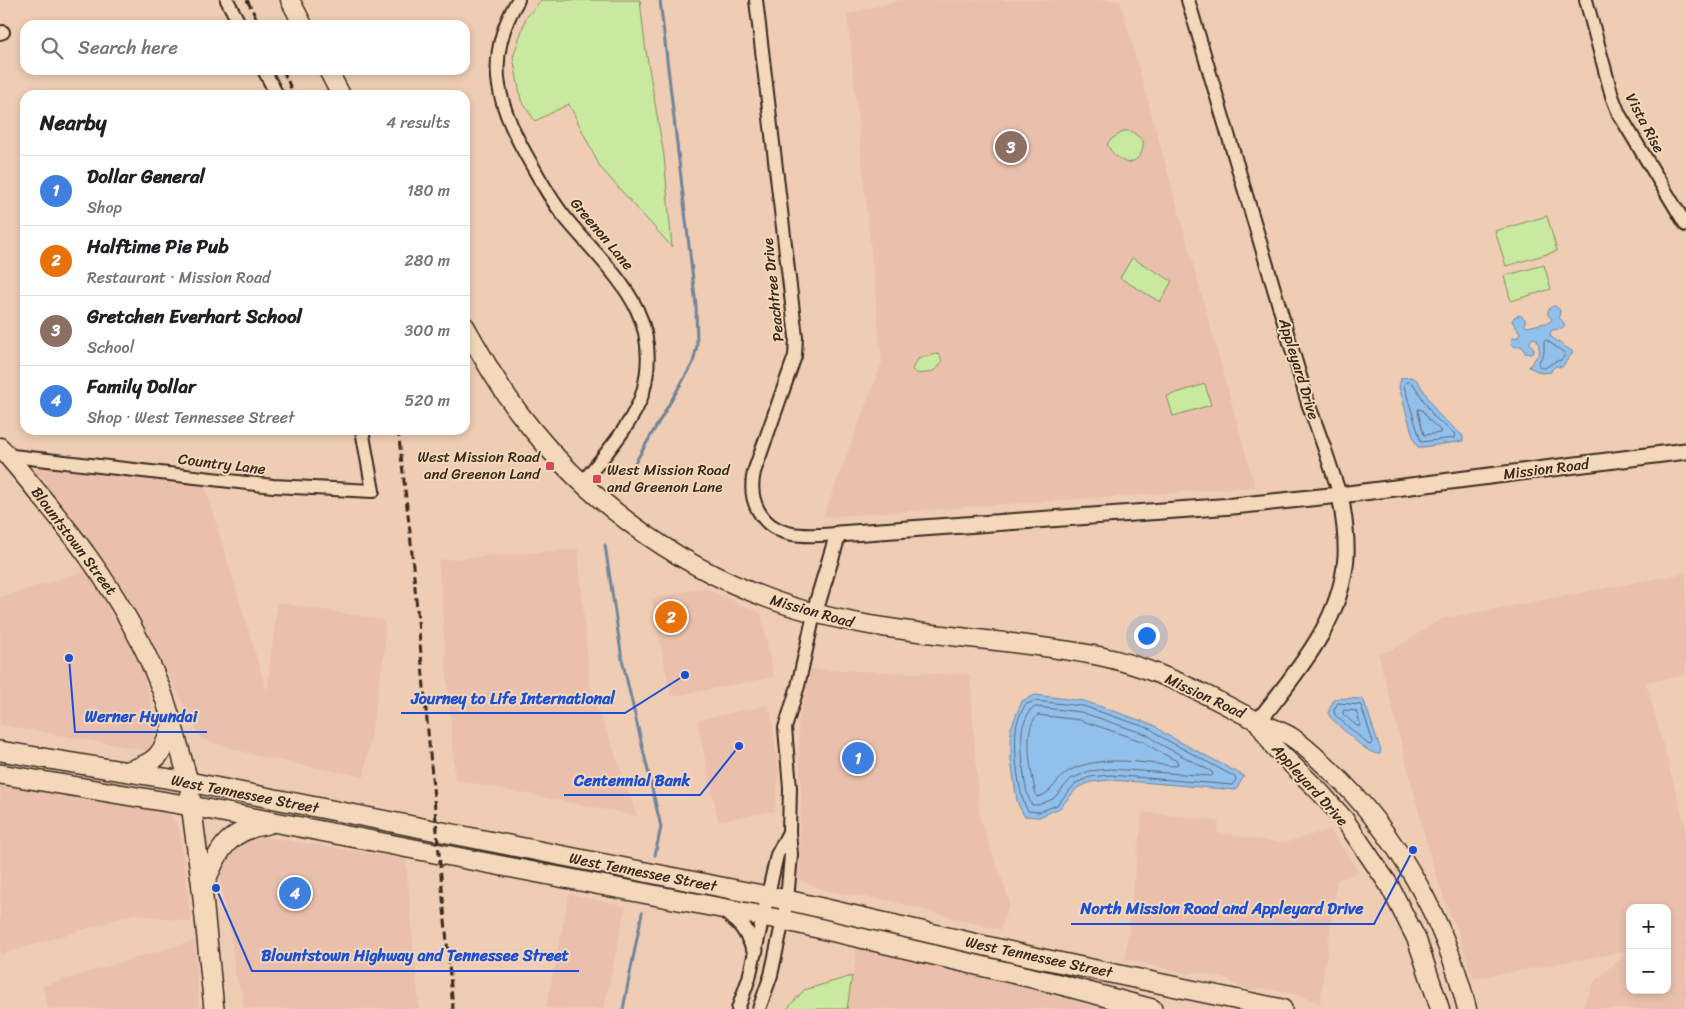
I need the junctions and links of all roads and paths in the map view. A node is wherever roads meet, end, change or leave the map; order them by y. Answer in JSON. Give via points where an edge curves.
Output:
{"nodes":[{"id":1,"x":227,"y":0,"type":"edge"},
{"id":2,"x":290,"y":0,"type":"edge"},
{"id":3,"x":518,"y":0,"type":"edge"},
{"id":4,"x":756,"y":0,"type":"edge"},
{"id":5,"x":1188,"y":0,"type":"edge"},
{"id":6,"x":1586,"y":0,"type":"edge"},
{"id":7,"x":237,"y":20,"type":"edge"},
{"id":8,"x":300,"y":20,"type":"edge"},
{"id":9,"x":267,"y":75,"type":"edge"},
{"id":10,"x":331,"y":75,"type":"edge"},
{"id":11,"x":274,"y":90,"type":"edge"},
{"id":12,"x":339,"y":90,"type":"edge"},
{"id":13,"x":1686,"y":225,"type":"edge"},
{"id":14,"x":470,"y":335,"type":"edge"},
{"id":15,"x":363,"y":435,"type":"edge"},
{"id":16,"x":1686,"y":451,"type":"edge"},
{"id":17,"x":2,"y":452,"type":"edge"},
{"id":18,"x":582,"y":483,"type":"junction"},
{"id":19,"x":1340,"y":496,"type":"junction"},
{"id":20,"x":838,"y":534,"type":"junction"},
{"id":21,"x":814,"y":614,"type":"junction"},
{"id":22,"x":1258,"y":722,"type":"junction"},
{"id":23,"x":172,"y":726,"type":"junction"},
{"id":24,"x":0,"y":751,"type":"edge"},
{"id":25,"x":125,"y":772,"type":"junction"},
{"id":26,"x":0,"y":774,"type":"edge"},
{"id":27,"x":190,"y":782,"type":"junction"},
{"id":28,"x":191,"y":806,"type":"junction"},
{"id":29,"x":278,"y":822,"type":"junction"},
{"id":30,"x":789,"y":832,"type":"junction"},
{"id":31,"x":602,"y":864,"type":"junction"},
{"id":32,"x":628,"y":869,"type":"junction"},
{"id":33,"x":573,"y":879,"type":"junction"},
{"id":34,"x":600,"y":884,"type":"junction"},
{"id":35,"x":202,"y":888,"type":"junction"},
{"id":36,"x":767,"y":896,"type":"junction"},
{"id":37,"x":786,"y":900,"type":"junction"},
{"id":38,"x":722,"y":908,"type":"junction"},
{"id":39,"x":763,"y":916,"type":"junction"},
{"id":40,"x":783,"y":920,"type":"junction"},
{"id":41,"x":755,"y":950,"type":"junction"},
{"id":42,"x":1034,"y":957,"type":"junction"},
{"id":43,"x":1001,"y":971,"type":"junction"},
{"id":44,"x":1428,"y":972,"type":"junction"},
{"id":45,"x":214,"y":1009,"type":"edge"},
{"id":46,"x":738,"y":1009,"type":"edge"},
{"id":47,"x":759,"y":1009,"type":"edge"},
{"id":48,"x":1152,"y":1009,"type":"edge"},
{"id":49,"x":1279,"y":1009,"type":"edge"},
{"id":50,"x":1426,"y":1009,"type":"edge"},
{"id":51,"x":1440,"y":1009,"type":"edge"},
{"id":52,"x":1467,"y":1009,"type":"edge"}],
"edges":[{"from":1,"to":7,"type":"street"},
{"from":2,"to":8,"type":"main road"},
{"from":3,"to":18,"type":"street","name":"Greenon Lane","via":[[502,36],[498,56],[498,77],[507,118],[540,180],[566,219],[632,299],[646,336],[647,375],[642,394],[621,434]]},
{"from":4,"to":20,"type":"street","name":"Peachtree Drive","via":[[796,337],[795,356],[754,472],[752,495],[762,517],[782,532]]},
{"from":5,"to":19,"type":"street","name":"Appleyard Drive","via":[[1308,404]]},
{"from":6,"to":13,"type":"street","name":"Vista Rise","via":[[1619,114]]},
{"from":9,"to":11,"type":"street"},
{"from":10,"to":12,"type":"main road"},
{"from":14,"to":18,"type":"main road","name":"Mission Road","via":[[518,412]]},
{"from":15,"to":17,"type":"street","name":"Country Lane","via":[[373,491],[272,486]]},
{"from":16,"to":19,"type":"street","name":"Mission Road"},
{"from":17,"to":23,"type":"main road","name":"Blountstown Street","via":[[67,527],[112,591],[159,684]]},
{"from":18,"to":21,"type":"main road","name":"Mission Road","via":[[639,531],[686,560],[766,598]]},
{"from":19,"to":20,"type":"street","name":"Mission Road"},
{"from":19,"to":22,"type":"street","name":"Appleyard Drive","via":[[1346,527],[1342,588],[1316,645]]},
{"from":20,"to":21,"type":"street"},
{"from":21,"to":22,"type":"main road","name":"Mission Road","via":[[862,625],[1100,656],[1143,668]]},
{"from":21,"to":30,"type":"street","via":[[798,686],[784,728],[790,794]]},
{"from":22,"to":44,"type":"main road","name":"Appleyard Drive","via":[[1274,748],[1320,792],[1366,850],[1404,913]]},
{"from":22,"to":52,"type":"main road","name":"Appleyard Drive","via":[[1291,736],[1351,791],[1379,825],[1428,904],[1453,961]]},
{"from":23,"to":25,"type":"main road","via":[[165,748],[158,756],[148,765]]},
{"from":23,"to":27,"type":"main road","name":"Blountstown Street"},
{"from":24,"to":25,"type":"main road","name":"West Tennessee Street"},
{"from":25,"to":27,"type":"main road","name":"West Tennessee Street"},
{"from":26,"to":28,"type":"main road","name":"West Tennessee Street"},
{"from":27,"to":28,"type":"main road"},
{"from":27,"to":31,"type":"main road","name":"West Tennessee Street"},
{"from":28,"to":29,"type":"main road","name":"West Tennessee Street"},
{"from":28,"to":35,"type":"main road"},
{"from":29,"to":33,"type":"main road","name":"West Tennessee Street"},
{"from":29,"to":35,"type":"main road","via":[[239,832],[218,854]]},
{"from":30,"to":36,"type":"street","via":[[778,855]]},
{"from":30,"to":37,"type":"street","via":[[791,855]]},
{"from":31,"to":32,"type":"main road","name":"West Tennessee Street"},
{"from":31,"to":33,"type":"main road","via":[[598,869]]},
{"from":32,"to":34,"type":"main road"},
{"from":32,"to":36,"type":"main road","name":"West Tennessee Street"},
{"from":33,"to":34,"type":"main road","name":"West Tennessee Street"},
{"from":34,"to":38,"type":"main road","name":"West Tennessee Street"},
{"from":35,"to":45,"type":"main road"},
{"from":36,"to":37,"type":"main road","name":"West Tennessee Street"},
{"from":36,"to":39,"type":"street"},
{"from":37,"to":40,"type":"street"},
{"from":37,"to":42,"type":"main road","name":"West Tennessee Street"},
{"from":38,"to":39,"type":"main road","name":"West Tennessee Street"},
{"from":38,"to":41,"type":"street","via":[[746,930]]},
{"from":39,"to":40,"type":"main road","name":"West Tennessee Street"},
{"from":39,"to":41,"type":"street"},
{"from":40,"to":43,"type":"main road","name":"West Tennessee Street"},
{"from":40,"to":47,"type":"street","via":[[771,975]]},
{"from":41,"to":46,"type":"street"},
{"from":42,"to":43,"type":"main road","via":[[1008,965]]},
{"from":42,"to":49,"type":"main road","name":"West Tennessee Street"},
{"from":43,"to":48,"type":"main road","name":"West Tennessee Street"},
{"from":44,"to":50,"type":"main road"},
{"from":44,"to":51,"type":"main road","name":"Appleyard Drive"}]}
